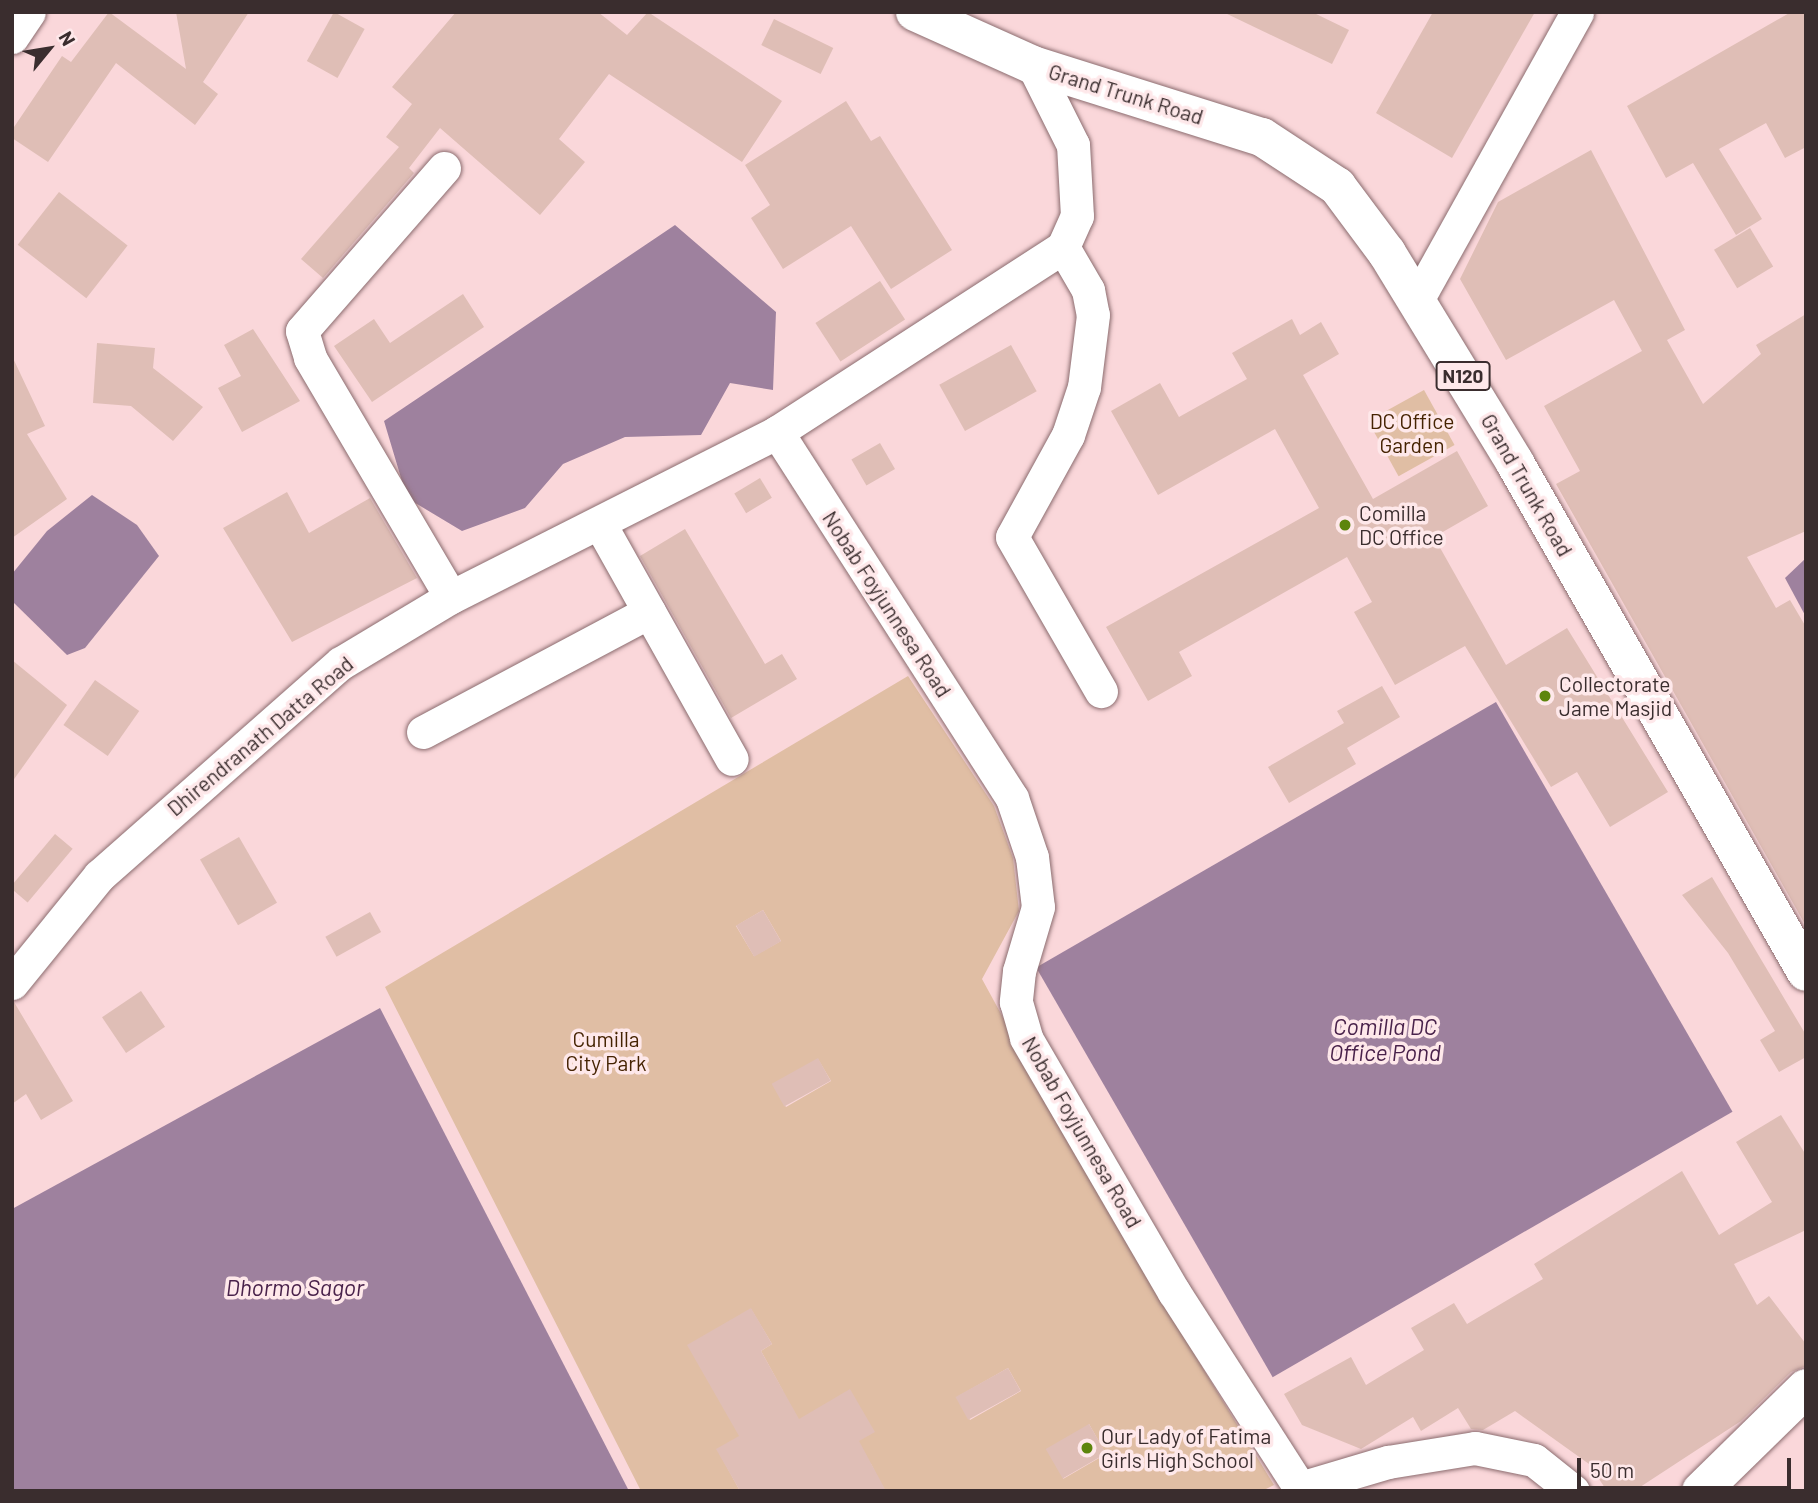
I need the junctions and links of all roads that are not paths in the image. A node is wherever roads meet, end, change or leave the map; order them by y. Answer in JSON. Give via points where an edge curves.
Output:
{"nodes":[{"id":1,"x":29,"y":12,"type":"edge"},
{"id":2,"x":915,"y":12,"type":"edge"},
{"id":3,"x":1577,"y":12,"type":"edge"},
{"id":4,"x":12,"y":37,"type":"edge"},
{"id":5,"x":1033,"y":65,"type":"junction"},
{"id":6,"x":444,"y":168,"type":"dead end"},
{"id":7,"x":1063,"y":247,"type":"junction"},
{"id":8,"x":1417,"y":300,"type":"junction"},
{"id":9,"x":777,"y":432,"type":"junction"},
{"id":10,"x":601,"y":526,"type":"junction"},
{"id":11,"x":451,"y":597,"type":"junction"},
{"id":12,"x":649,"y":612,"type":"junction"},
{"id":13,"x":1101,"y":691,"type":"dead end"},
{"id":14,"x":423,"y":732,"type":"dead end"},
{"id":15,"x":732,"y":759,"type":"dead end"},
{"id":16,"x":1806,"y":972,"type":"edge"},
{"id":17,"x":12,"y":983,"type":"edge"},
{"id":18,"x":1806,"y":1388,"type":"edge"},
{"id":19,"x":1573,"y":1491,"type":"edge"},
{"id":20,"x":1701,"y":1491,"type":"edge"}],
"edges":[{"from":1,"to":4,"type":"street"},
{"from":2,"to":5,"type":"highway","name":"Grand Trunk Road","number":"N120"},
{"from":3,"to":8,"type":"street"},
{"from":5,"to":7,"type":"street","via":[[1073,145],[1077,216]]},
{"from":5,"to":8,"type":"highway","name":"Grand Trunk Road","number":"N120","via":[[1289,148],[1350,200]]},
{"from":6,"to":11,"type":"street","via":[[302,331],[310,358]]},
{"from":7,"to":9,"type":"street","name":"Dhirendranath Datta Road"},
{"from":7,"to":13,"type":"street","via":[[1088,290],[1093,315],[1084,387],[1068,435],[1012,537]]},
{"from":8,"to":16,"type":"highway","name":"Grand Trunk Road","number":"N120"},
{"from":9,"to":10,"type":"street","name":"Dhirendranath Datta Road"},
{"from":9,"to":19,"type":"street","name":"Nobab Foyjunnesa Road","via":[[1012,798],[1032,857],[1038,907],[1019,971],[1016,1002],[1026,1038],[1174,1292],[1300,1488],[1388,1462],[1475,1448],[1534,1460]]},
{"from":10,"to":11,"type":"street","name":"Dhirendranath Datta Road"},
{"from":10,"to":12,"type":"street"},
{"from":11,"to":17,"type":"street","name":"Dhirendranath Datta Road","via":[[341,663],[224,763],[99,876]]},
{"from":12,"to":14,"type":"street"},
{"from":12,"to":15,"type":"street"},
{"from":18,"to":20,"type":"highway"}]}
